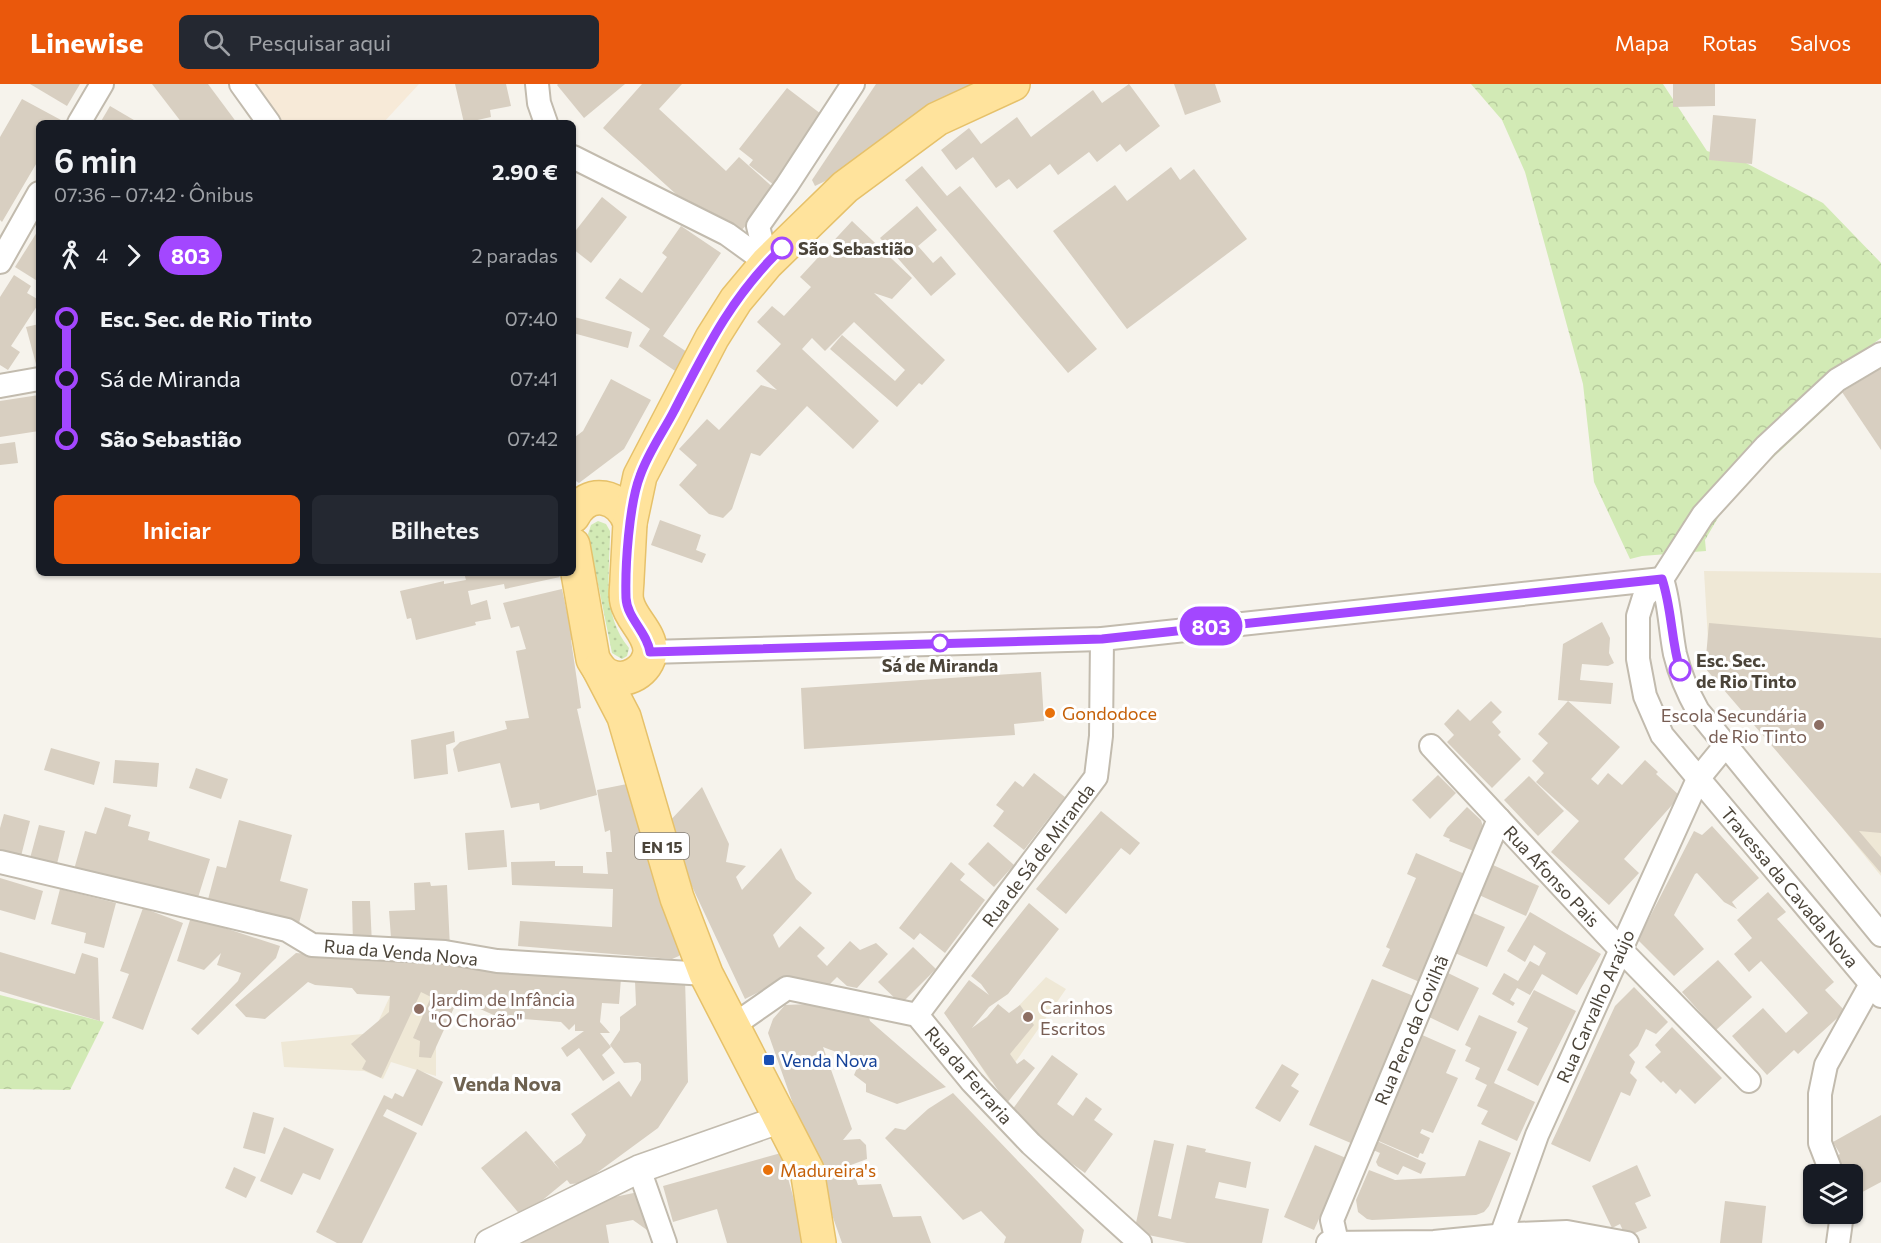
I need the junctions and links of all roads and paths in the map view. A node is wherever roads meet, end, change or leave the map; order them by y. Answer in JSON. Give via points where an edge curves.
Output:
{"nodes":[{"id":1,"x":102,"y":84,"type":"edge"},
{"id":2,"x":241,"y":84,"type":"edge"},
{"id":3,"x":537,"y":84,"type":"edge"},
{"id":4,"x":853,"y":84,"type":"edge"},
{"id":5,"x":1013,"y":84,"type":"edge"},
{"id":6,"x":81,"y":120,"type":"edge"},
{"id":7,"x":267,"y":120,"type":"edge"},
{"id":8,"x":545,"y":120,"type":"edge"},
{"id":9,"x":576,"y":158,"type":"edge"},
{"id":10,"x":36,"y":198,"type":"edge"},
{"id":11,"x":0,"y":262,"type":"edge"},
{"id":12,"x":767,"y":263,"type":"junction"},
{"id":13,"x":1881,"y":354,"type":"edge"},
{"id":14,"x":36,"y":380,"type":"edge"},
{"id":15,"x":0,"y":386,"type":"edge"},
{"id":16,"x":640,"y":476,"type":"junction"},
{"id":17,"x":585,"y":504,"type":"edge"},
{"id":18,"x":630,"y":524,"type":"junction"},
{"id":19,"x":576,"y":566,"type":"edge"},
{"id":20,"x":1662,"y":579,"type":"junction"},
{"id":21,"x":1102,"y":639,"type":"junction"},
{"id":22,"x":645,"y":662,"type":"junction"},
{"id":23,"x":599,"y":669,"type":"junction"},
{"id":24,"x":624,"y":717,"type":"junction"},
{"id":25,"x":1431,"y":746,"type":"dead end"},
{"id":26,"x":1725,"y":746,"type":"junction"},
{"id":27,"x":1698,"y":779,"type":"junction"},
{"id":28,"x":1499,"y":819,"type":"junction"},
{"id":29,"x":0,"y":862,"type":"edge"},
{"id":30,"x":1881,"y":935,"type":"edge"},
{"id":31,"x":1620,"y":949,"type":"junction"},
{"id":32,"x":706,"y":974,"type":"junction"},
{"id":33,"x":1876,"y":990,"type":"edge"},
{"id":34,"x":917,"y":1015,"type":"junction"},
{"id":35,"x":734,"y":1025,"type":"junction"},
{"id":36,"x":1749,"y":1081,"type":"dead end"},
{"id":37,"x":781,"y":1119,"type":"junction"},
{"id":38,"x":1828,"y":1164,"type":"edge"},
{"id":39,"x":639,"y":1169,"type":"junction"},
{"id":40,"x":1841,"y":1224,"type":"edge"},
{"id":41,"x":1501,"y":1236,"type":"junction"},
{"id":42,"x":1434,"y":1242,"type":"edge"},
{"id":43,"x":489,"y":1243,"type":"edge"},
{"id":44,"x":665,"y":1243,"type":"edge"},
{"id":45,"x":819,"y":1243,"type":"edge"},
{"id":46,"x":1140,"y":1243,"type":"edge"},
{"id":47,"x":1333,"y":1243,"type":"edge"},
{"id":48,"x":1627,"y":1243,"type":"edge"},
{"id":49,"x":1838,"y":1243,"type":"edge"}],
"edges":[{"from":1,"to":6,"type":"street"},
{"from":2,"to":7,"type":"street"},
{"from":3,"to":8,"type":"street"},
{"from":4,"to":12,"type":"street","via":[[758,225]]},
{"from":5,"to":12,"type":"main road","via":[[937,119],[845,187]]},
{"from":9,"to":12,"type":"street","via":[[727,234]]},
{"from":10,"to":11,"type":"street"},
{"from":12,"to":16,"type":"main road","via":[[736,300],[712,338]]},
{"from":13,"to":20,"type":"street","name":"Travessa da Cavada Nova","via":[[1837,380],[1758,454],[1703,515]]},
{"from":14,"to":15,"type":"street"},
{"from":16,"to":17,"type":"main road"},
{"from":16,"to":18,"type":"main road"},
{"from":17,"to":18,"type":"main road","via":[[619,504]]},
{"from":18,"to":22,"type":"main road","via":[[626,601],[648,640]]},
{"from":19,"to":23,"type":"main road","via":[[593,660]]},
{"from":20,"to":21,"type":"street"},
{"from":20,"to":26,"type":"street","via":[[1684,685]]},
{"from":20,"to":27,"type":"street","name":"Travessa da Cavada Nova","via":[[1644,597],[1638,616],[1638,659],[1645,696],[1662,735]]},
{"from":21,"to":22,"type":"street"},
{"from":21,"to":34,"type":"street","name":"Rua de Sá de Miranda","via":[[1101,736],[1096,777]]},
{"from":22,"to":23,"type":"main road","via":[[631,677],[619,679]]},
{"from":22,"to":24,"type":"main road"},
{"from":23,"to":24,"type":"main road"},
{"from":24,"to":32,"type":"main road","number":"EN 15","via":[[677,898]]},
{"from":25,"to":28,"type":"street","name":"Rua Afonso Pais"},
{"from":26,"to":27,"type":"street"},
{"from":26,"to":30,"type":"street"},
{"from":27,"to":31,"type":"street","name":"Rua Carvalho Araújo"},
{"from":27,"to":33,"type":"street","name":"Travessa da Cavada Nova"},
{"from":28,"to":31,"type":"street","name":"Rua Afonso Pais"},
{"from":28,"to":47,"type":"street","name":"Rua Pero da Covilhã","via":[[1332,1220]]},
{"from":29,"to":32,"type":"street","name":"Rua da Venda Nova","via":[[288,930],[312,945]]},
{"from":31,"to":36,"type":"street","name":"Rua Afonso Pais"},
{"from":31,"to":41,"type":"street","name":"Rua Carvalho Araújo","via":[[1537,1135]]},
{"from":32,"to":35,"type":"main road","number":"EN 15"},
{"from":33,"to":38,"type":"street","via":[[1826,1065],[1820,1094],[1820,1143]]},
{"from":34,"to":35,"type":"street","name":"Rua da Ferraria","via":[[787,988]]},
{"from":34,"to":46,"type":"street","name":"Rua da Ferraria","via":[[972,1082],[1031,1144]]},
{"from":35,"to":37,"type":"main road","number":"EN 15"},
{"from":37,"to":39,"type":"street"},
{"from":37,"to":45,"type":"main road","number":"EN 15","via":[[807,1170]]},
{"from":39,"to":43,"type":"street"},
{"from":39,"to":44,"type":"street"},
{"from":40,"to":49,"type":"street"},
{"from":41,"to":42,"type":"street"},
{"from":41,"to":48,"type":"street","via":[[1567,1232]]},
{"from":42,"to":47,"type":"street"}]}
